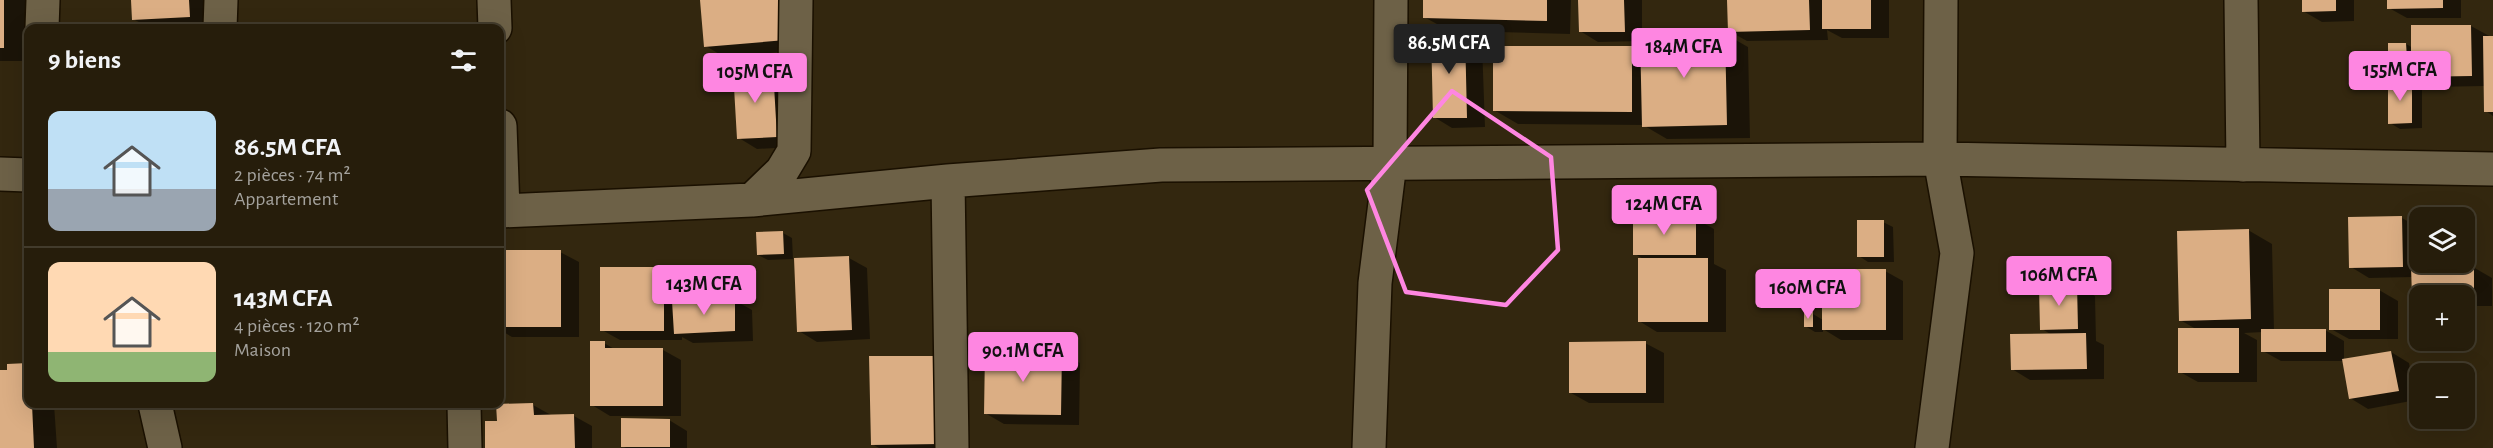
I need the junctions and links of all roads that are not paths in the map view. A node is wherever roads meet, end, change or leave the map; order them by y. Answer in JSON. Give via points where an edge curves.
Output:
{"nodes":[{"id":1,"x":43,"y":0,"type":"edge"},
{"id":2,"x":221,"y":0,"type":"edge"},
{"id":3,"x":494,"y":0,"type":"edge"},
{"id":4,"x":796,"y":0,"type":"edge"},
{"id":5,"x":1391,"y":0,"type":"edge"},
{"id":6,"x":1941,"y":0,"type":"edge"},
{"id":7,"x":2241,"y":0,"type":"edge"},
{"id":8,"x":42,"y":24,"type":"edge"},
{"id":9,"x":220,"y":24,"type":"edge"},
{"id":10,"x":495,"y":24,"type":"edge"},
{"id":11,"x":1940,"y":159,"type":"junction"},
{"id":12,"x":1390,"y":163,"type":"junction"},
{"id":13,"x":2243,"y":165,"type":"junction"},
{"id":14,"x":2493,"y":169,"type":"edge"},
{"id":15,"x":0,"y":174,"type":"edge"},
{"id":16,"x":24,"y":175,"type":"edge"},
{"id":17,"x":948,"y":181,"type":"junction"},
{"id":18,"x":752,"y":200,"type":"junction"},
{"id":19,"x":504,"y":210,"type":"edge"},
{"id":20,"x":156,"y":408,"type":"edge"},
{"id":21,"x":464,"y":408,"type":"edge"},
{"id":22,"x":165,"y":448,"type":"edge"},
{"id":23,"x":465,"y":448,"type":"edge"},
{"id":24,"x":952,"y":448,"type":"edge"},
{"id":25,"x":1369,"y":448,"type":"edge"},
{"id":26,"x":1932,"y":448,"type":"edge"}],
"edges":[{"from":1,"to":8,"type":"street"},
{"from":2,"to":9,"type":"street"},
{"from":3,"to":10,"type":"street"},
{"from":4,"to":18,"type":"street","via":[[794,151],[782,171]]},
{"from":5,"to":12,"type":"street"},
{"from":6,"to":11,"type":"street"},
{"from":7,"to":13,"type":"street"},
{"from":11,"to":12,"type":"street"},
{"from":11,"to":13,"type":"street"},
{"from":11,"to":26,"type":"street","via":[[1957,253]]},
{"from":12,"to":17,"type":"street","via":[[1161,165]]},
{"from":12,"to":25,"type":"street","via":[[1375,283]]},
{"from":13,"to":14,"type":"street"},
{"from":15,"to":16,"type":"street"},
{"from":17,"to":18,"type":"street"},
{"from":17,"to":24,"type":"street"},
{"from":18,"to":19,"type":"street"},
{"from":20,"to":22,"type":"street"},
{"from":21,"to":23,"type":"street"}]}
